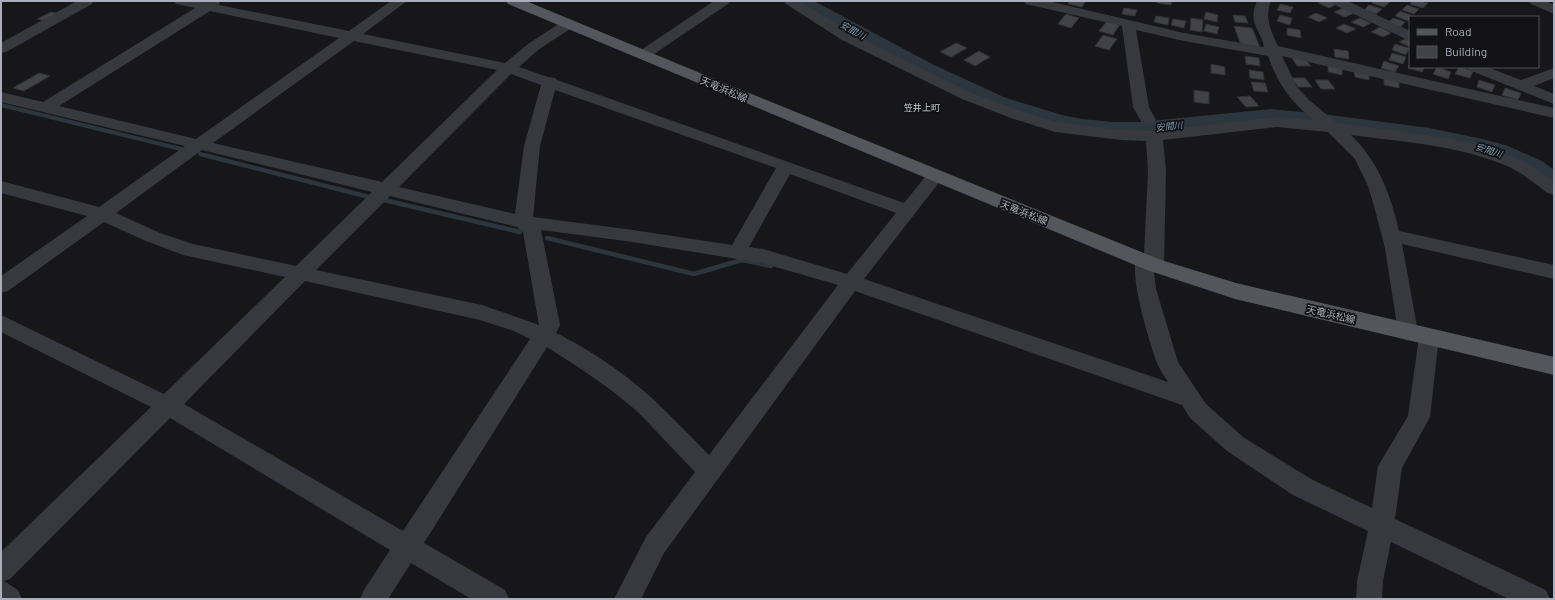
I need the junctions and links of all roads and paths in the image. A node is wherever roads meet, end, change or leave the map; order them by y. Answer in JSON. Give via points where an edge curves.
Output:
{"nodes":[{"id":1,"x":87,"y":1,"type":"edge"},
{"id":2,"x":181,"y":1,"type":"edge"},
{"id":3,"x":400,"y":1,"type":"edge"},
{"id":4,"x":513,"y":1,"type":"edge"},
{"id":5,"x":723,"y":1,"type":"edge"},
{"id":6,"x":791,"y":1,"type":"edge"},
{"id":7,"x":1031,"y":1,"type":"edge"},
{"id":8,"x":1264,"y":1,"type":"edge"},
{"id":9,"x":1338,"y":1,"type":"edge"},
{"id":10,"x":1536,"y":1,"type":"edge"},
{"id":11,"x":212,"y":4,"type":"edge"},
{"id":12,"x":1554,"y":10,"type":"edge"},
{"id":13,"x":568,"y":24,"type":"junction"},
{"id":14,"x":1128,"y":24,"type":"junction"},
{"id":15,"x":351,"y":36,"type":"junction"},
{"id":16,"x":1409,"y":36,"type":"edge"},
{"id":17,"x":1,"y":49,"type":"edge"},
{"id":18,"x":1272,"y":49,"type":"junction"},
{"id":19,"x":643,"y":55,"type":"junction"},
{"id":20,"x":508,"y":68,"type":"junction"},
{"id":21,"x":1476,"y":68,"type":"edge"},
{"id":22,"x":1554,"y":73,"type":"edge"},
{"id":23,"x":550,"y":81,"type":"junction"},
{"id":24,"x":1522,"y":85,"type":"junction"},
{"id":25,"x":1,"y":97,"type":"edge"},
{"id":26,"x":1554,"y":99,"type":"edge"},
{"id":27,"x":46,"y":107,"type":"junction"},
{"id":28,"x":1554,"y":113,"type":"edge"},
{"id":29,"x":1332,"y":127,"type":"junction"},
{"id":30,"x":1151,"y":128,"type":"junction"},
{"id":31,"x":200,"y":145,"type":"junction"},
{"id":32,"x":786,"y":166,"type":"junction"},
{"id":33,"x":935,"y":176,"type":"junction"},
{"id":34,"x":1,"y":187,"type":"edge"},
{"id":35,"x":1554,"y":189,"type":"edge"},
{"id":36,"x":379,"y":196,"type":"junction"},
{"id":37,"x":907,"y":210,"type":"junction"},
{"id":38,"x":102,"y":214,"type":"junction"},
{"id":39,"x":523,"y":222,"type":"junction"},
{"id":40,"x":1391,"y":235,"type":"junction"},
{"id":41,"x":737,"y":252,"type":"junction"},
{"id":42,"x":1149,"y":263,"type":"junction"},
{"id":43,"x":1554,"y":272,"type":"edge"},
{"id":44,"x":301,"y":273,"type":"junction"},
{"id":45,"x":851,"y":282,"type":"junction"},
{"id":46,"x":1,"y":286,"type":"edge"},
{"id":47,"x":1,"y":323,"type":"edge"},
{"id":48,"x":1418,"y":335,"type":"junction"},
{"id":49,"x":542,"y":338,"type":"junction"},
{"id":50,"x":1554,"y":366,"type":"edge"},
{"id":51,"x":1191,"y":399,"type":"junction"},
{"id":52,"x":167,"y":405,"type":"junction"},
{"id":53,"x":710,"y":472,"type":"junction"},
{"id":54,"x":1382,"y":525,"type":"junction"},
{"id":55,"x":407,"y":546,"type":"junction"},
{"id":56,"x":1,"y":570,"type":"edge"},
{"id":57,"x":1,"y":592,"type":"edge"},
{"id":58,"x":1522,"y":595,"type":"edge"},
{"id":59,"x":9,"y":599,"type":"edge"},
{"id":60,"x":373,"y":599,"type":"edge"},
{"id":61,"x":496,"y":599,"type":"edge"},
{"id":62,"x":627,"y":599,"type":"edge"},
{"id":63,"x":1369,"y":599,"type":"edge"}],
"edges":[{"from":1,"to":17,"type":"street"},
{"from":2,"to":11,"type":"street"},
{"from":3,"to":15,"type":"street"},
{"from":4,"to":13,"type":"main road","name":"天竜浜松線"},
{"from":5,"to":19,"type":"street"},
{"from":6,"to":30,"type":"street","via":[[847,37],[967,96],[1010,112],[1055,127],[1115,135]]},
{"from":7,"to":14,"type":"street"},
{"from":8,"to":18,"type":"street","via":[[1261,8],[1261,25]]},
{"from":9,"to":16,"type":"street"},
{"from":10,"to":12,"type":"street"},
{"from":11,"to":15,"type":"street"},
{"from":11,"to":27,"type":"street"},
{"from":13,"to":19,"type":"main road","name":"天竜浜松線"},
{"from":13,"to":20,"type":"street","via":[[533,47]]},
{"from":14,"to":18,"type":"street","via":[[1235,47],[1265,52]]},
{"from":14,"to":30,"type":"street","via":[[1141,107]]},
{"from":15,"to":20,"type":"street"},
{"from":15,"to":31,"type":"street"},
{"from":18,"to":28,"type":"street"},
{"from":18,"to":29,"type":"street","via":[[1294,94]]},
{"from":19,"to":33,"type":"main road","name":"天竜浜松線"},
{"from":20,"to":23,"type":"street"},
{"from":20,"to":36,"type":"street"},
{"from":21,"to":24,"type":"street"},
{"from":22,"to":24,"type":"street"},
{"from":23,"to":32,"type":"street"},
{"from":23,"to":39,"type":"street","via":[[532,146]]},
{"from":24,"to":26,"type":"street"},
{"from":25,"to":27,"type":"street"},
{"from":27,"to":31,"type":"street"},
{"from":29,"to":30,"type":"street","via":[[1277,122]]},
{"from":29,"to":35,"type":"street","via":[[1478,150],[1514,163]]},
{"from":29,"to":40,"type":"street","via":[[1368,166]]},
{"from":30,"to":42,"type":"street","via":[[1157,171],[1154,236]]},
{"from":31,"to":36,"type":"street"},
{"from":31,"to":38,"type":"street"},
{"from":32,"to":37,"type":"street"},
{"from":32,"to":41,"type":"street"},
{"from":33,"to":37,"type":"street"},
{"from":33,"to":42,"type":"main road","name":"天竜浜松線"},
{"from":34,"to":38,"type":"street"},
{"from":36,"to":39,"type":"street"},
{"from":36,"to":44,"type":"street"},
{"from":37,"to":45,"type":"street"},
{"from":38,"to":44,"type":"street","via":[[190,250]]},
{"from":38,"to":46,"type":"street"},
{"from":39,"to":41,"type":"street"},
{"from":39,"to":49,"type":"street","via":[[532,230],[550,325]]},
{"from":40,"to":43,"type":"street"},
{"from":40,"to":48,"type":"street"},
{"from":41,"to":45,"type":"street","via":[[763,256]]},
{"from":42,"to":48,"type":"main road","name":"天竜浜松線","via":[[1235,291]]},
{"from":42,"to":51,"type":"street","via":[[1146,289],[1168,364]]},
{"from":44,"to":49,"type":"street","via":[[482,312],[521,326]]},
{"from":44,"to":52,"type":"street"},
{"from":45,"to":51,"type":"street"},
{"from":45,"to":53,"type":"street"},
{"from":47,"to":52,"type":"street"},
{"from":48,"to":50,"type":"main road","name":"天竜浜松線"},
{"from":48,"to":54,"type":"street","via":[[1419,418],[1390,466]]},
{"from":49,"to":53,"type":"street","via":[[565,348],[619,384],[646,406]]},
{"from":49,"to":55,"type":"street"},
{"from":51,"to":54,"type":"street","via":[[1198,411],[1235,444],[1302,487]]},
{"from":52,"to":55,"type":"street"},
{"from":52,"to":56,"type":"street"},
{"from":53,"to":62,"type":"street","via":[[655,545]]},
{"from":54,"to":58,"type":"street"},
{"from":54,"to":63,"type":"street","via":[[1370,581]]},
{"from":55,"to":60,"type":"street"},
{"from":55,"to":61,"type":"street"},
{"from":57,"to":59,"type":"street"}]}
